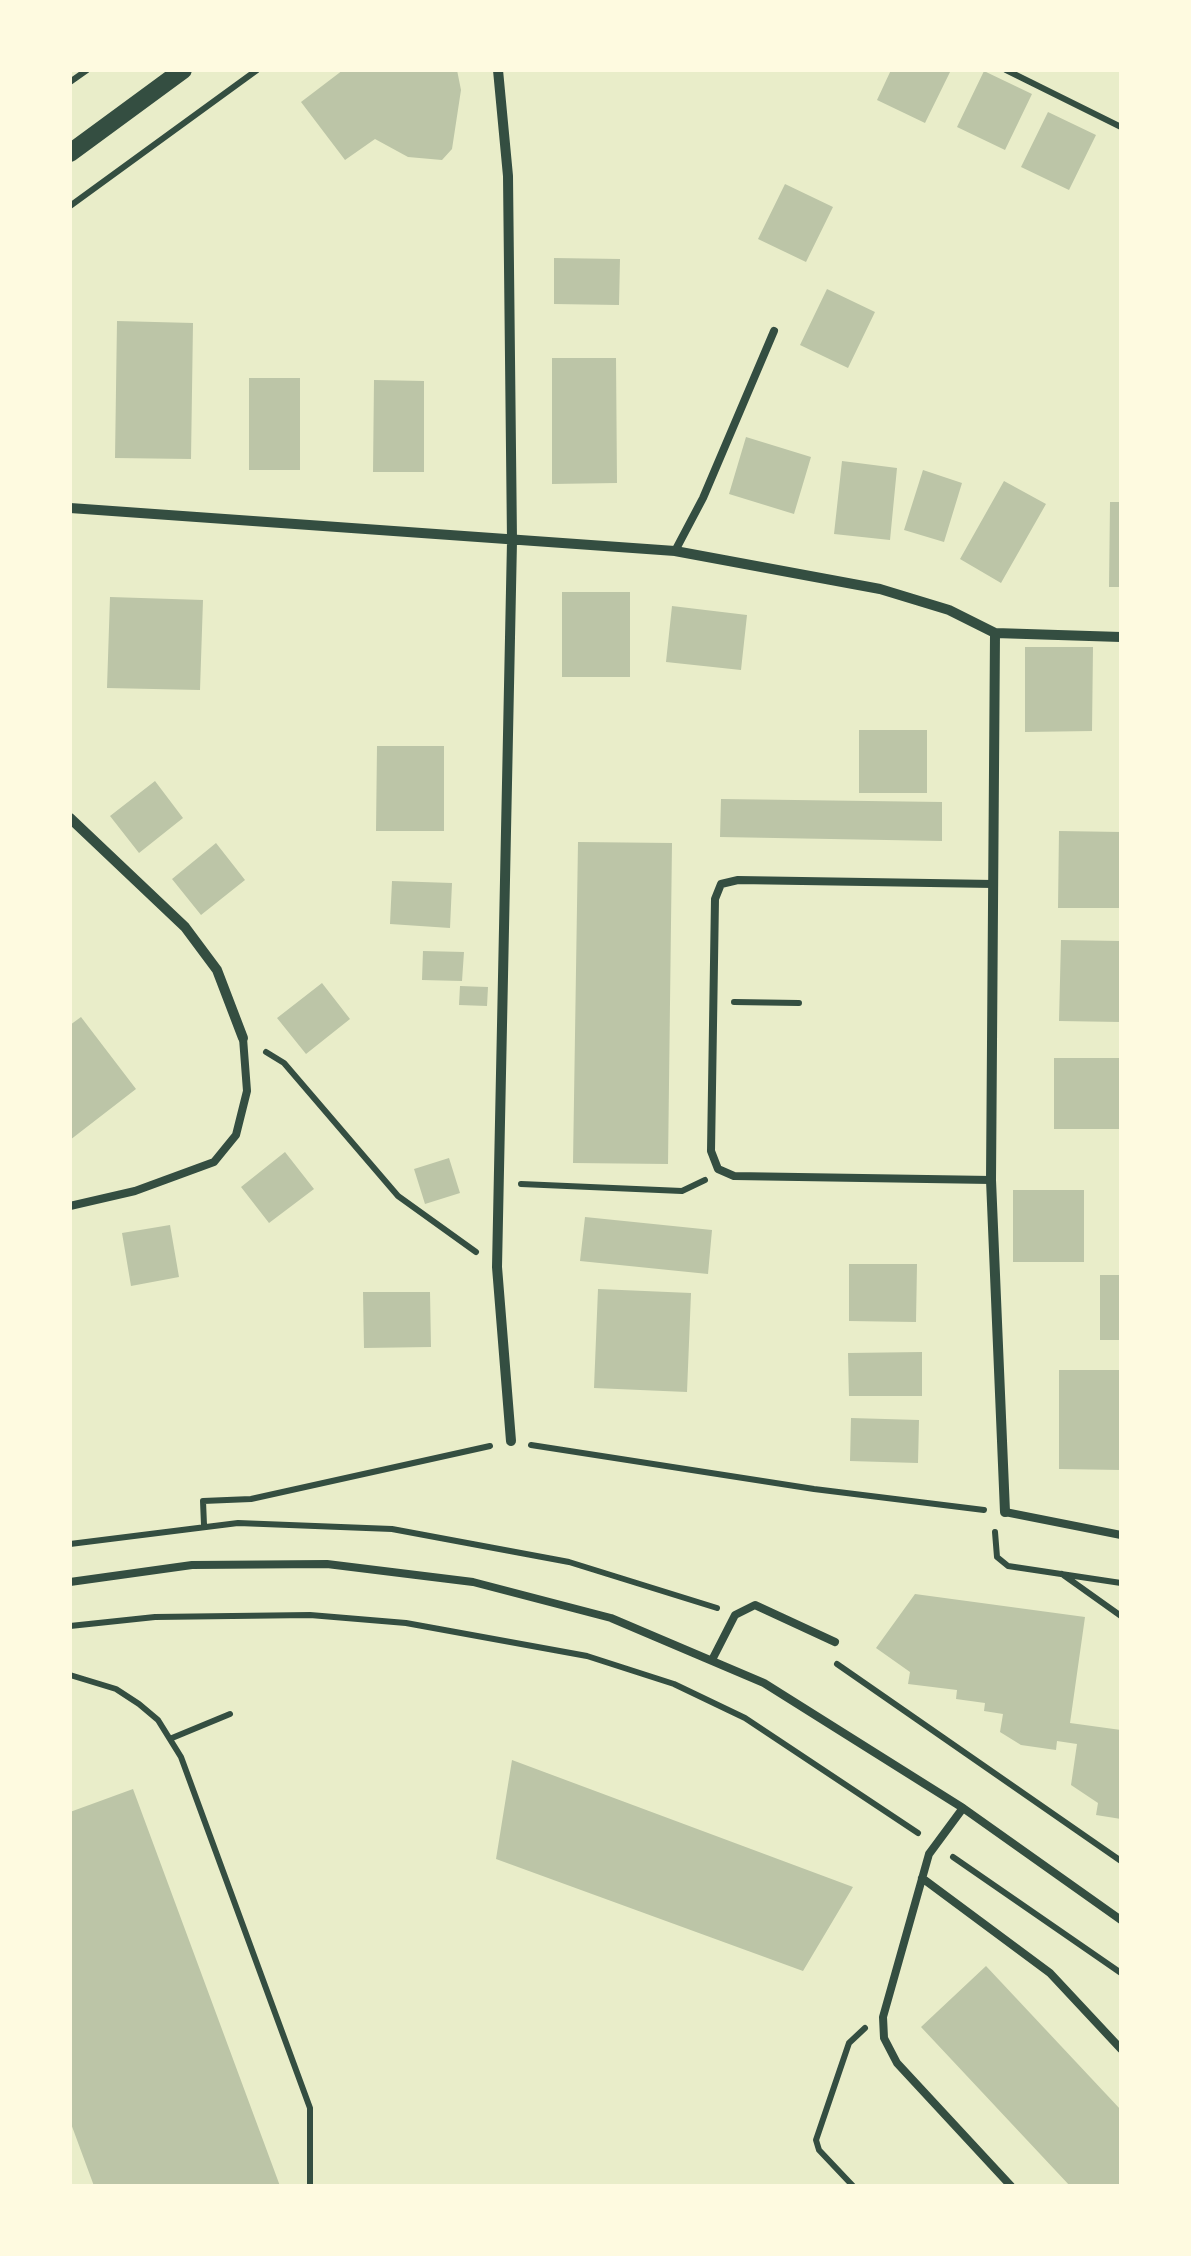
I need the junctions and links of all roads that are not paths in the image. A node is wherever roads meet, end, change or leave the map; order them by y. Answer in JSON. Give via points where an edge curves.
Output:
{"nodes":[{"id":1,"x":183,"y":70,"type":"edge"},
{"id":2,"x":498,"y":70,"type":"edge"},
{"id":3,"x":70,"y":153,"type":"edge"},
{"id":4,"x":774,"y":331,"type":"dead end"},
{"id":5,"x":70,"y":508,"type":"edge"},
{"id":6,"x":512,"y":541,"type":"junction"},
{"id":7,"x":675,"y":551,"type":"junction"},
{"id":8,"x":995,"y":633,"type":"junction"},
{"id":9,"x":1121,"y":637,"type":"edge"},
{"id":10,"x":70,"y":818,"type":"edge"},
{"id":11,"x":994,"y":884,"type":"junction"},
{"id":12,"x":244,"y":1038,"type":"joint"},
{"id":13,"x":991,"y":1180,"type":"junction"},
{"id":14,"x":70,"y":1206,"type":"edge"},
{"id":15,"x":510,"y":1441,"type":"road end"},
{"id":16,"x":1000,"y":1511,"type":"joint"},
{"id":17,"x":1121,"y":1535,"type":"edge"},
{"id":18,"x":70,"y":1582,"type":"edge"},
{"id":19,"x":836,"y":1642,"type":"dead end"},
{"id":20,"x":713,"y":1658,"type":"junction"},
{"id":21,"x":962,"y":1808,"type":"junction"},
{"id":22,"x":922,"y":1878,"type":"junction"},
{"id":23,"x":1121,"y":1920,"type":"edge"},
{"id":24,"x":1121,"y":2049,"type":"edge"},
{"id":25,"x":1011,"y":2186,"type":"edge"}],
"edges":[{"from":1,"to":3,"type":"street"},
{"from":2,"to":6,"type":"street","via":[[508,176]]},
{"from":4,"to":7,"type":"lane"},
{"from":5,"to":6,"type":"street"},
{"from":6,"to":7,"type":"street"},
{"from":6,"to":15,"type":"street","via":[[498,1267]]},
{"from":7,"to":8,"type":"street","via":[[880,589],[949,610]]},
{"from":8,"to":9,"type":"street"},
{"from":8,"to":11,"type":"street"},
{"from":10,"to":12,"type":"street","via":[[185,927],[217,970]]},
{"from":11,"to":13,"type":"street"},
{"from":11,"to":13,"type":"lane","via":[[729,881],[714,899],[711,1151],[718,1169],[734,1176]]},
{"from":12,"to":14,"type":"lane","via":[[247,1090],[236,1135],[214,1162]]},
{"from":13,"to":16,"type":"street"},
{"from":16,"to":17,"type":"lane"},
{"from":18,"to":20,"type":"lane","via":[[250,1563],[394,1570],[575,1607]]},
{"from":19,"to":20,"type":"lane","via":[[755,1605],[735,1615]]},
{"from":20,"to":21,"type":"lane","via":[[822,1717]]},
{"from":21,"to":22,"type":"lane","via":[[934,1844]]},
{"from":21,"to":23,"type":"lane"},
{"from":22,"to":24,"type":"lane","via":[[1050,1973]]},
{"from":22,"to":25,"type":"lane","via":[[883,2017],[884,2038],[897,2064]]}]}
